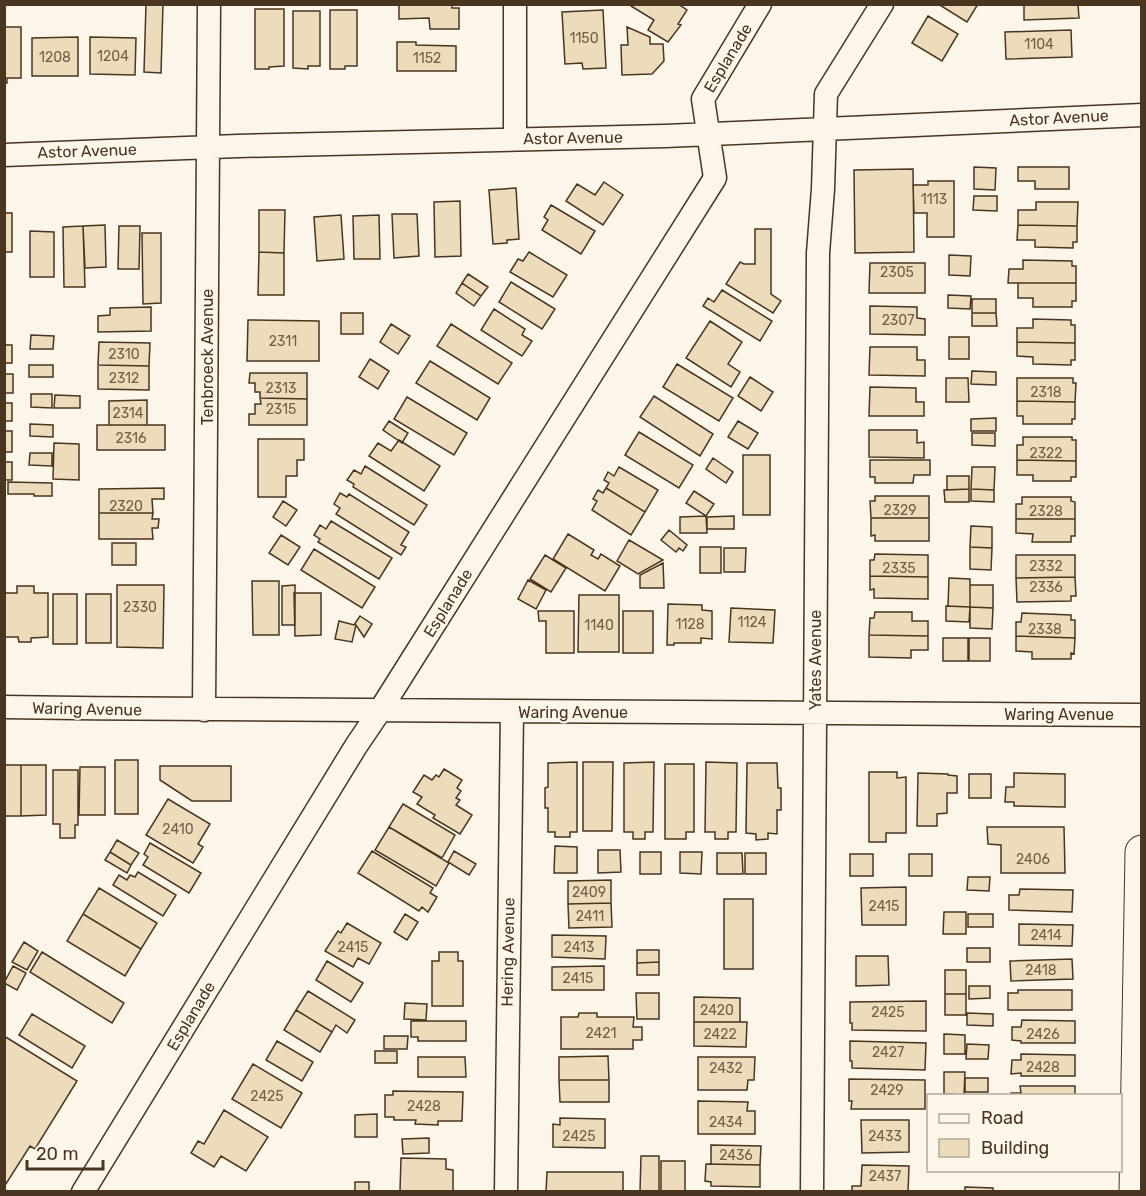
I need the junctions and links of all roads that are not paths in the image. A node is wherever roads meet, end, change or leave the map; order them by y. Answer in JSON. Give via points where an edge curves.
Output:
{"nodes":[{"id":1,"x":209,"y":4,"type":"edge"},
{"id":2,"x":515,"y":4,"type":"edge"},
{"id":3,"x":760,"y":4,"type":"edge"},
{"id":4,"x":882,"y":4,"type":"edge"},
{"id":5,"x":1142,"y":115,"type":"edge"},
{"id":6,"x":824,"y":129,"type":"junction"},
{"id":7,"x":709,"y":133,"type":"junction"},
{"id":8,"x":514,"y":139,"type":"junction"},
{"id":9,"x":208,"y":147,"type":"junction"},
{"id":10,"x":4,"y":155,"type":"edge"},
{"id":11,"x":4,"y":707,"type":"edge"},
{"id":12,"x":204,"y":710,"type":"junction"},
{"id":13,"x":380,"y":712,"type":"junction"},
{"id":14,"x":512,"y":712,"type":"junction"},
{"id":15,"x":815,"y":712,"type":"junction"},
{"id":16,"x":1142,"y":715,"type":"edge"},
{"id":17,"x":1142,"y":852,"type":"edge"},
{"id":18,"x":83,"y":1191,"type":"edge"},
{"id":19,"x":506,"y":1191,"type":"edge"},
{"id":20,"x":812,"y":1191,"type":"edge"},
{"id":21,"x":1136,"y":1191,"type":"edge"}],
"edges":[{"from":1,"to":9,"type":"street","name":"Tenbroeck Avenue"},
{"from":2,"to":8,"type":"street"},
{"from":3,"to":7,"type":"street","name":"Esplanade","via":[[703,99]]},
{"from":4,"to":6,"type":"street","via":[[826,94]]},
{"from":5,"to":6,"type":"street","name":"Astor Avenue"},
{"from":6,"to":7,"type":"street","name":"Astor Avenue"},
{"from":6,"to":15,"type":"street","name":"Yates Avenue","via":[[818,253]]},
{"from":7,"to":8,"type":"street","name":"Astor Avenue"},
{"from":7,"to":13,"type":"street","name":"Esplanade","via":[[715,178]]},
{"from":8,"to":9,"type":"street","name":"Astor Avenue"},
{"from":9,"to":10,"type":"street","name":"Astor Avenue"},
{"from":9,"to":12,"type":"street","name":"Tenbroeck Avenue"},
{"from":11,"to":12,"type":"street","name":"Waring Avenue"},
{"from":12,"to":13,"type":"street","name":"Waring Avenue"},
{"from":13,"to":14,"type":"street","name":"Waring Avenue"},
{"from":13,"to":18,"type":"street","name":"Esplanade"},
{"from":14,"to":15,"type":"street","name":"Waring Avenue"},
{"from":14,"to":19,"type":"street","name":"Hering Avenue"},
{"from":15,"to":16,"type":"street","name":"Waring Avenue"},
{"from":15,"to":20,"type":"street","name":"Yates Avenue"},
{"from":17,"to":21,"type":"street"}]}
